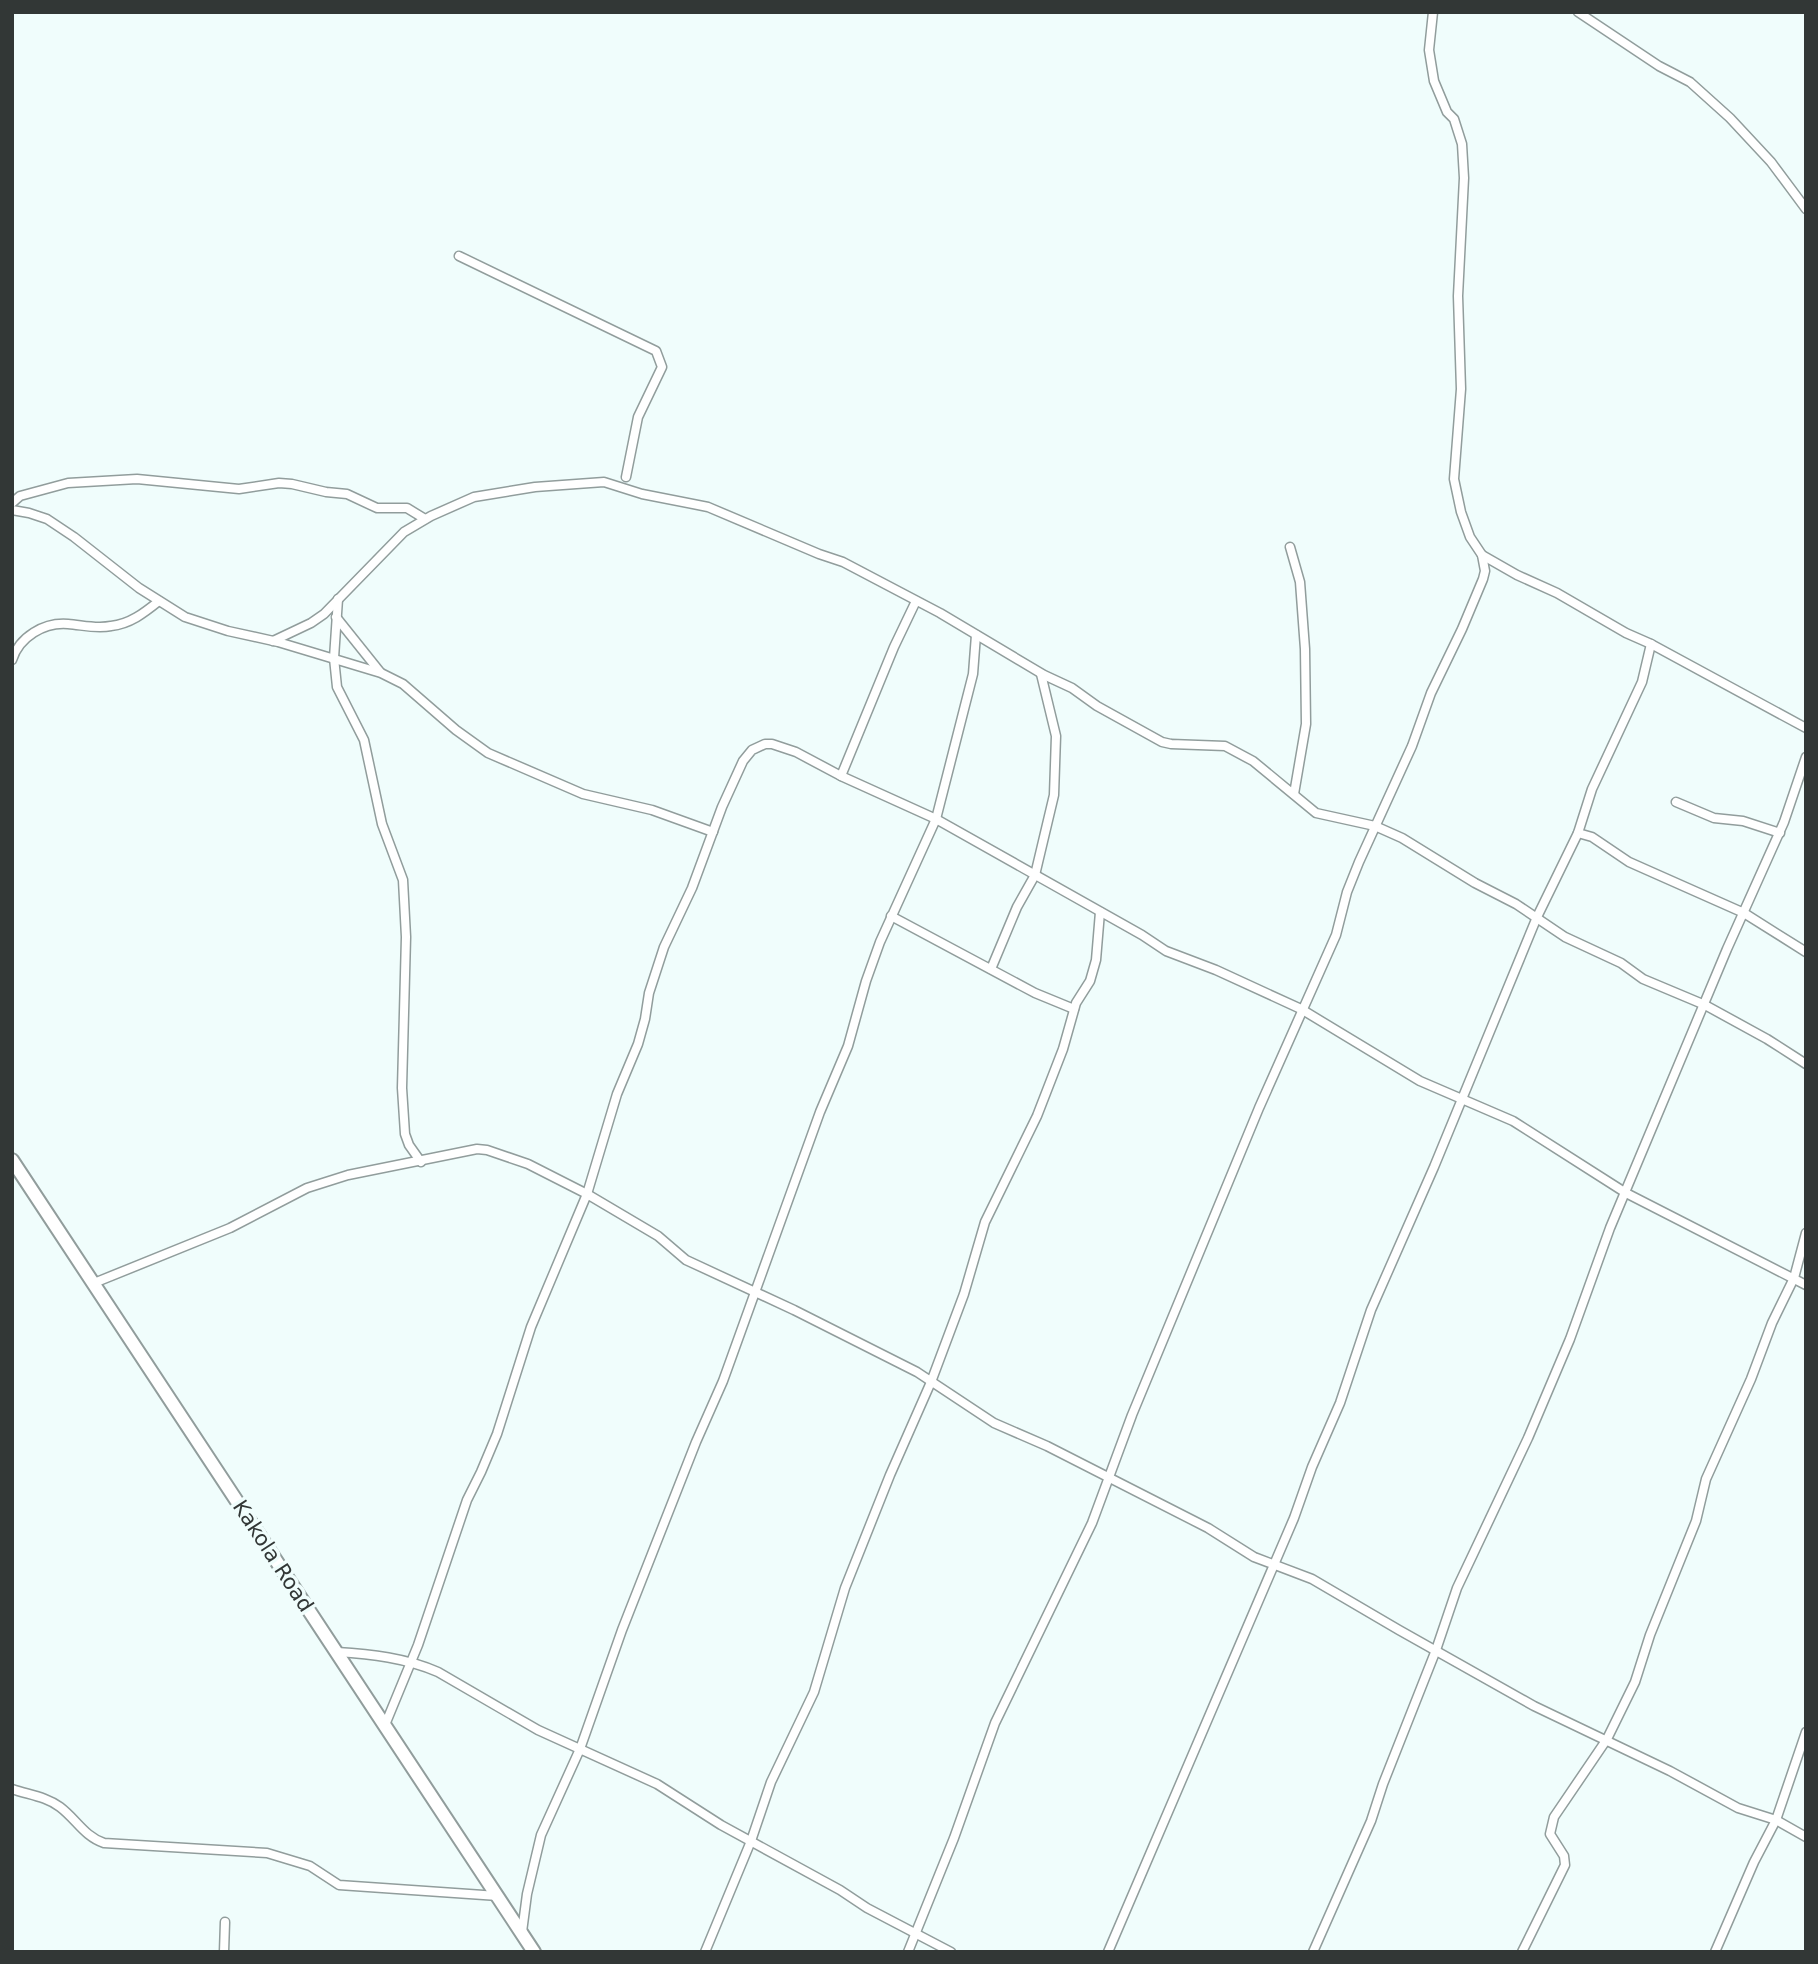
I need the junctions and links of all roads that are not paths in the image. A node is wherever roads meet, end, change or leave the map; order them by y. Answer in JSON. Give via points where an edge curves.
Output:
{"nodes":[{"id":1,"x":1433,"y":12,"type":"edge"},
{"id":2,"x":1578,"y":12,"type":"edge"},
{"id":3,"x":1806,"y":209,"type":"edge"},
{"id":4,"x":459,"y":256,"type":"dead end"},
{"id":5,"x":626,"y":477,"type":"dead end"},
{"id":6,"x":12,"y":503,"type":"edge"},
{"id":7,"x":12,"y":510,"type":"edge"},
{"id":8,"x":425,"y":519,"type":"junction"},
{"id":9,"x":1290,"y":547,"type":"dead end"},
{"id":10,"x":1482,"y":555,"type":"junction"},
{"id":11,"x":338,"y":599,"type":"junction"},
{"id":12,"x":159,"y":601,"type":"junction"},
{"id":13,"x":916,"y":601,"type":"junction"},
{"id":14,"x":336,"y":617,"type":"junction"},
{"id":15,"x":976,"y":635,"type":"junction"},
{"id":16,"x":273,"y":640,"type":"junction"},
{"id":17,"x":1651,"y":644,"type":"junction"},
{"id":18,"x":334,"y":658,"type":"junction"},
{"id":19,"x":12,"y":660,"type":"edge"},
{"id":20,"x":381,"y":673,"type":"junction"},
{"id":21,"x":1041,"y":674,"type":"junction"},
{"id":22,"x":1806,"y":728,"type":"edge"},
{"id":23,"x":1806,"y":757,"type":"edge"},
{"id":24,"x":841,"y":776,"type":"junction"},
{"id":25,"x":1294,"y":794,"type":"junction"},
{"id":26,"x":1675,"y":802,"type":"dead end"},
{"id":27,"x":936,"y":819,"type":"junction"},
{"id":28,"x":1375,"y":826,"type":"junction"},
{"id":29,"x":713,"y":832,"type":"junction"},
{"id":30,"x":1578,"y":833,"type":"junction"},
{"id":31,"x":1780,"y":833,"type":"junction"},
{"id":32,"x":1035,"y":874,"type":"junction"},
{"id":33,"x":1100,"y":912,"type":"junction"},
{"id":34,"x":1744,"y":914,"type":"junction"},
{"id":35,"x":891,"y":916,"type":"junction"},
{"id":36,"x":1537,"y":917,"type":"junction"},
{"id":37,"x":1806,"y":952,"type":"edge"},
{"id":38,"x":991,"y":968,"type":"junction"},
{"id":39,"x":1705,"y":1005,"type":"junction"},
{"id":40,"x":1074,"y":1009,"type":"junction"},
{"id":41,"x":1301,"y":1009,"type":"junction"},
{"id":42,"x":1806,"y":1064,"type":"edge"},
{"id":43,"x":1463,"y":1098,"type":"junction"},
{"id":44,"x":12,"y":1160,"type":"edge"},
{"id":45,"x":421,"y":1162,"type":"junction"},
{"id":46,"x":1626,"y":1193,"type":"junction"},
{"id":47,"x":587,"y":1194,"type":"junction"},
{"id":48,"x":1806,"y":1233,"type":"edge"},
{"id":49,"x":1794,"y":1278,"type":"junction"},
{"id":50,"x":94,"y":1283,"type":"junction"},
{"id":51,"x":1806,"y":1284,"type":"edge"},
{"id":52,"x":754,"y":1292,"type":"junction"},
{"id":53,"x":931,"y":1382,"type":"junction"},
{"id":54,"x":1108,"y":1477,"type":"junction"},
{"id":55,"x":1274,"y":1566,"type":"junction"},
{"id":56,"x":1436,"y":1650,"type":"junction"},
{"id":57,"x":337,"y":1651,"type":"junction"},
{"id":58,"x":411,"y":1663,"type":"junction"},
{"id":59,"x":385,"y":1725,"type":"junction"},
{"id":60,"x":1806,"y":1732,"type":"edge"},
{"id":61,"x":1607,"y":1739,"type":"junction"},
{"id":62,"x":580,"y":1749,"type":"junction"},
{"id":63,"x":12,"y":1789,"type":"edge"},
{"id":64,"x":1776,"y":1820,"type":"junction"},
{"id":65,"x":1806,"y":1837,"type":"edge"},
{"id":66,"x":751,"y":1841,"type":"junction"},
{"id":67,"x":498,"y":1896,"type":"junction"},
{"id":68,"x":225,"y":1922,"type":"dead end"},
{"id":69,"x":522,"y":1933,"type":"junction"},
{"id":70,"x":916,"y":1933,"type":"junction"},
{"id":71,"x":223,"y":1952,"type":"edge"},
{"id":72,"x":534,"y":1952,"type":"edge"},
{"id":73,"x":705,"y":1952,"type":"edge"},
{"id":74,"x":908,"y":1952,"type":"edge"},
{"id":75,"x":951,"y":1952,"type":"edge"},
{"id":76,"x":1108,"y":1952,"type":"edge"},
{"id":77,"x":1313,"y":1952,"type":"edge"},
{"id":78,"x":1522,"y":1952,"type":"edge"},
{"id":79,"x":1715,"y":1952,"type":"edge"}],
"edges":[{"from":1,"to":10,"type":"street","via":[[1429,50],[1434,81],[1462,144],[1464,178],[1458,296],[1461,388],[1454,479],[1465,524]]},
{"from":2,"to":3,"type":"street","via":[[1690,82],[1771,162]]},
{"from":4,"to":5,"type":"street","via":[[656,351],[662,367],[638,417]]},
{"from":6,"to":8,"type":"street","via":[[20,496],[68,483],[137,479],[239,489],[279,483],[347,494],[377,508],[407,508]]},
{"from":7,"to":12,"type":"street","via":[[47,519]]},
{"from":8,"to":11,"type":"street","via":[[404,532]]},
{"from":8,"to":13,"type":"street","via":[[474,497],[604,482],[708,507],[843,562]]},
{"from":9,"to":25,"type":"street","via":[[1300,582],[1306,711]]},
{"from":10,"to":17,"type":"street"},
{"from":10,"to":28,"type":"street","via":[[1485,571],[1477,595]]},
{"from":11,"to":14,"type":"street"},
{"from":11,"to":16,"type":"street","via":[[311,622]]},
{"from":12,"to":16,"type":"street","via":[[185,618]]},
{"from":12,"to":19,"type":"street","via":[[121,625],[45,628],[19,645]]},
{"from":13,"to":15,"type":"street"},
{"from":13,"to":24,"type":"street"},
{"from":14,"to":18,"type":"street"},
{"from":14,"to":20,"type":"street"},
{"from":15,"to":21,"type":"street"},
{"from":15,"to":27,"type":"street","via":[[972,674]]},
{"from":16,"to":18,"type":"street"},
{"from":17,"to":22,"type":"street"},
{"from":17,"to":30,"type":"street","via":[[1642,682],[1592,789]]},
{"from":18,"to":20,"type":"street"},
{"from":18,"to":45,"type":"street","via":[[337,687],[364,740],[382,824],[403,880],[402,1088],[405,1134]]},
{"from":20,"to":29,"type":"street","via":[[403,684],[488,753],[583,794],[652,810]]},
{"from":21,"to":25,"type":"street","via":[[1161,742],[1225,746],[1253,761]]},
{"from":21,"to":32,"type":"street","via":[[1056,752],[1054,795]]},
{"from":23,"to":31,"type":"street"},
{"from":24,"to":27,"type":"street"},
{"from":24,"to":29,"type":"street","via":[[782,747],[757,747],[743,761]]},
{"from":25,"to":28,"type":"street","via":[[1320,816]]},
{"from":26,"to":31,"type":"street","via":[[1714,818],[1743,821]]},
{"from":27,"to":32,"type":"street"},
{"from":27,"to":35,"type":"street"},
{"from":28,"to":36,"type":"street"},
{"from":28,"to":41,"type":"street","via":[[1347,892],[1336,935]]},
{"from":29,"to":47,"type":"street","via":[[664,947],[638,1044],[620,1085]]},
{"from":30,"to":34,"type":"street","via":[[1594,838],[1629,862]]},
{"from":30,"to":36,"type":"street"},
{"from":31,"to":34,"type":"street"},
{"from":32,"to":33,"type":"street"},
{"from":32,"to":38,"type":"street"},
{"from":33,"to":40,"type":"street","via":[[1094,971]]},
{"from":33,"to":41,"type":"street","via":[[1166,951]]},
{"from":34,"to":37,"type":"street"},
{"from":34,"to":39,"type":"street"},
{"from":35,"to":38,"type":"street"},
{"from":35,"to":52,"type":"street","via":[[838,1073]]},
{"from":36,"to":39,"type":"street","via":[[1643,979]]},
{"from":36,"to":43,"type":"street"},
{"from":38,"to":40,"type":"street"},
{"from":39,"to":42,"type":"street"},
{"from":39,"to":46,"type":"street"},
{"from":40,"to":53,"type":"street","via":[[1046,1094],[985,1222]]},
{"from":41,"to":43,"type":"street","via":[[1420,1081]]},
{"from":41,"to":54,"type":"street"},
{"from":43,"to":46,"type":"street","via":[[1513,1121]]},
{"from":43,"to":55,"type":"street","via":[[1371,1310],[1340,1404]]},
{"from":44,"to":50,"type":"main road","name":"Kakola Road"},
{"from":45,"to":47,"type":"street","via":[[483,1149],[528,1164]]},
{"from":45,"to":50,"type":"street","via":[[348,1175],[307,1188],[230,1228]]},
{"from":46,"to":49,"type":"street"},
{"from":46,"to":56,"type":"street","via":[[1528,1438],[1457,1588]]},
{"from":47,"to":52,"type":"street","via":[[658,1236],[686,1260]]},
{"from":47,"to":58,"type":"street","via":[[531,1327],[497,1434],[467,1500]]},
{"from":48,"to":49,"type":"street"},
{"from":49,"to":51,"type":"street"},
{"from":49,"to":61,"type":"street","via":[[1706,1479],[1696,1521],[1640,1672]]},
{"from":50,"to":57,"type":"main road","name":"Kakola Road"},
{"from":52,"to":53,"type":"street"},
{"from":52,"to":62,"type":"street"},
{"from":53,"to":54,"type":"street","via":[[994,1423]]},
{"from":53,"to":66,"type":"street","via":[[864,1537],[814,1692],[771,1782]]},
{"from":54,"to":55,"type":"street"},
{"from":54,"to":70,"type":"street","via":[[1092,1523],[995,1723]]},
{"from":55,"to":56,"type":"street","via":[[1312,1579]]},
{"from":55,"to":76,"type":"street"},
{"from":56,"to":61,"type":"street","via":[[1534,1706]]},
{"from":56,"to":77,"type":"street","via":[[1367,1833]]},
{"from":57,"to":58,"type":"street"},
{"from":57,"to":59,"type":"main road","name":"Kakola Road"},
{"from":58,"to":59,"type":"street"},
{"from":58,"to":62,"type":"street","via":[[438,1672],[526,1724]]},
{"from":59,"to":67,"type":"main road","name":"Kakola Road"},
{"from":60,"to":64,"type":"street"},
{"from":61,"to":64,"type":"street","via":[[1738,1808]]},
{"from":61,"to":78,"type":"street","via":[[1554,1817],[1550,1834],[1565,1866]]},
{"from":62,"to":66,"type":"street","via":[[657,1784]]},
{"from":62,"to":69,"type":"street","via":[[541,1835]]},
{"from":63,"to":67,"type":"street","via":[[48,1800],[85,1833],[104,1843],[267,1853],[310,1866],[339,1885]]},
{"from":64,"to":65,"type":"street"},
{"from":64,"to":79,"type":"street"},
{"from":66,"to":70,"type":"street"},
{"from":66,"to":73,"type":"street"},
{"from":67,"to":69,"type":"main road","name":"Kakola Road"},
{"from":68,"to":71,"type":"street"},
{"from":69,"to":72,"type":"main road","name":"Kakola Road"},
{"from":70,"to":74,"type":"street"},
{"from":70,"to":75,"type":"street"}]}
